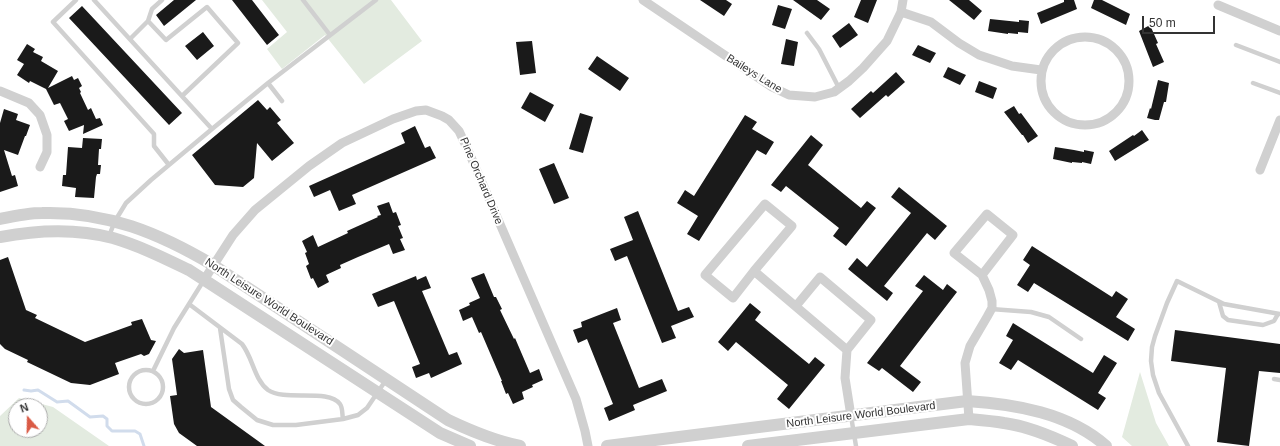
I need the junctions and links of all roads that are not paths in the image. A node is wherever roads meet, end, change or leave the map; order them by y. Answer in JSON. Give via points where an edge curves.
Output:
{"nodes":[{"id":1,"x":76,"y":0,"type":"edge"},
{"id":2,"x":94,"y":0,"type":"edge"},
{"id":3,"x":162,"y":0,"type":"edge"},
{"id":4,"x":303,"y":0,"type":"edge"},
{"id":5,"x":376,"y":0,"type":"edge"},
{"id":6,"x":643,"y":0,"type":"edge"},
{"id":7,"x":903,"y":0,"type":"edge"},
{"id":8,"x":1218,"y":5,"type":"dead end"},
{"id":9,"x":901,"y":12,"type":"junction"},
{"id":10,"x":148,"y":22,"type":"junction"},
{"id":11,"x":1280,"y":31,"type":"edge"},
{"id":12,"x":807,"y":33,"type":"dead end"},
{"id":13,"x":330,"y":35,"type":"junction"},
{"id":14,"x":130,"y":40,"type":"junction"},
{"id":15,"x":1236,"y":45,"type":"dead end"},
{"id":16,"x":1280,"y":62,"type":"edge"},
{"id":17,"x":1041,"y":70,"type":"junction"},
{"id":18,"x":268,"y":83,"type":"junction"},
{"id":19,"x":1253,"y":83,"type":"dead end"},
{"id":20,"x":839,"y":88,"type":"junction"},
{"id":21,"x":0,"y":90,"type":"edge"},
{"id":22,"x":1280,"y":93,"type":"edge"},
{"id":23,"x":182,"y":96,"type":"junction"},
{"id":24,"x":282,"y":100,"type":"dead end"},
{"id":25,"x":1280,"y":120,"type":"edge"},
{"id":26,"x":212,"y":129,"type":"junction"},
{"id":27,"x":169,"y":166,"type":"junction"},
{"id":28,"x":40,"y":167,"type":"dead end"},
{"id":29,"x":1260,"y":170,"type":"dead end"},
{"id":30,"x":0,"y":219,"type":"edge"},
{"id":31,"x":115,"y":221,"type":"junction"},
{"id":32,"x":0,"y":237,"type":"edge"},
{"id":33,"x":108,"y":237,"type":"junction"},
{"id":34,"x":213,"y":265,"type":"junction"},
{"id":35,"x":754,"y":271,"type":"junction"},
{"id":36,"x":982,"y":275,"type":"junction"},
{"id":37,"x":204,"y":280,"type":"junction"},
{"id":38,"x":1219,"y":302,"type":"junction"},
{"id":39,"x":189,"y":304,"type":"junction"},
{"id":40,"x":796,"y":306,"type":"junction"},
{"id":41,"x":991,"y":309,"type":"junction"},
{"id":42,"x":1279,"y":314,"type":"edge"},
{"id":43,"x":220,"y":328,"type":"junction"},
{"id":44,"x":1081,"y":339,"type":"dead end"},
{"id":45,"x":847,"y":350,"type":"junction"},
{"id":46,"x":153,"y":371,"type":"junction"},
{"id":47,"x":387,"y":379,"type":"junction"},
{"id":48,"x":1274,"y":380,"type":"dead end"},
{"id":49,"x":1280,"y":380,"type":"edge"},
{"id":50,"x":378,"y":392,"type":"junction"},
{"id":51,"x":968,"y":401,"type":"junction"},
{"id":52,"x":851,"y":416,"type":"junction"},
{"id":53,"x":342,"y":419,"type":"junction"},
{"id":54,"x":969,"y":419,"type":"junction"},
{"id":55,"x":855,"y":433,"type":"junction"},
{"id":56,"x":470,"y":446,"type":"edge"},
{"id":57,"x":520,"y":446,"type":"edge"},
{"id":58,"x":588,"y":446,"type":"edge"},
{"id":59,"x":607,"y":446,"type":"edge"},
{"id":60,"x":748,"y":446,"type":"edge"},
{"id":61,"x":856,"y":446,"type":"edge"},
{"id":62,"x":1072,"y":446,"type":"edge"},
{"id":63,"x":1106,"y":446,"type":"edge"},
{"id":64,"x":1188,"y":446,"type":"edge"}],
"edges":[{"from":1,"to":27,"type":"lane","via":[[53,22],[154,134],[154,146]]},
{"from":2,"to":14,"type":"lane"},
{"from":3,"to":10,"type":"lane","via":[[152,9]]},
{"from":4,"to":13,"type":"lane"},
{"from":5,"to":13,"type":"lane"},
{"from":6,"to":20,"type":"street","name":"Baileys Lane","via":[[772,87],[789,95],[815,97]]},
{"from":7,"to":9,"type":"street","name":"Baileys Lane"},
{"from":8,"to":11,"type":"street"},
{"from":9,"to":17,"type":"street","via":[[931,22],[979,55],[1012,66]]},
{"from":9,"to":20,"type":"street","name":"Baileys Lane","via":[[887,41],[863,68]]},
{"from":10,"to":14,"type":"lane"},
{"from":10,"to":23,"type":"lane","via":[[166,40],[207,7],[238,43]]},
{"from":12,"to":20,"type":"lane","via":[[819,49]]},
{"from":13,"to":18,"type":"lane"},
{"from":14,"to":23,"type":"lane"},
{"from":15,"to":16,"type":"lane"},
{"from":17,"to":17,"type":"street","via":[[1043,96],[1051,110],[1063,120],[1083,126],[1104,122],[1121,109],[1127,96],[1130,82],[1128,67],[1121,54],[1106,42],[1092,37],[1082,36],[1066,41],[1051,51]]},
{"from":18,"to":24,"type":"lane"},
{"from":18,"to":26,"type":"lane"},
{"from":19,"to":22,"type":"lane"},
{"from":21,"to":28,"type":"street","via":[[29,103],[40,115],[47,135],[47,152]]},
{"from":23,"to":26,"type":"lane"},
{"from":25,"to":29,"type":"street"},
{"from":26,"to":27,"type":"lane"},
{"from":27,"to":31,"type":"lane","via":[[126,203]]},
{"from":30,"to":31,"type":"street","name":"North Leisure World Boulevard","via":[[59,213],[82,214]]},
{"from":31,"to":33,"type":"lane"},
{"from":31,"to":34,"type":"street","name":"North Leisure World Boulevard","via":[[170,241]]},
{"from":32,"to":33,"type":"street","name":"North Leisure World Boulevard","via":[[58,231]]},
{"from":33,"to":37,"type":"street","name":"North Leisure World Boulevard","via":[[151,252]]},
{"from":34,"to":37,"type":"street","name":"Pine Orchard Drive"},
{"from":34,"to":47,"type":"street","name":"North Leisure World Boulevard"},
{"from":34,"to":58,"type":"street","name":"Pine Orchard Drive","via":[[233,235],[255,210],[342,143],[416,111],[426,110],[442,116],[459,131],[464,142],[576,399]]},
{"from":35,"to":35,"type":"street","via":[[792,226],[764,204],[705,275],[733,298]]},
{"from":35,"to":40,"type":"street"},
{"from":36,"to":36,"type":"street","via":[[954,253],[987,214],[1013,235]]},
{"from":36,"to":41,"type":"street","via":[[992,301]]},
{"from":37,"to":39,"type":"lane"},
{"from":37,"to":50,"type":"street","name":"North Leisure World Boulevard"},
{"from":38,"to":42,"type":"lane"},
{"from":38,"to":42,"type":"lane","via":[[1223,316],[1228,320],[1264,325],[1274,321]]},
{"from":38,"to":64,"type":"lane","via":[[1177,281],[1152,347],[1153,375],[1159,393]]},
{"from":39,"to":43,"type":"lane"},
{"from":39,"to":46,"type":"lane"},
{"from":40,"to":45,"type":"street"},
{"from":40,"to":45,"type":"street","via":[[820,277],[871,320]]},
{"from":41,"to":44,"type":"lane","via":[[1031,312],[1049,317]]},
{"from":41,"to":51,"type":"street","via":[[970,346],[965,364]]},
{"from":43,"to":53,"type":"lane","via":[[246,349],[254,370],[267,389],[273,393],[292,396],[335,399],[341,407]]},
{"from":43,"to":53,"type":"lane","via":[[233,400],[257,420],[273,425],[296,426]]},
{"from":45,"to":52,"type":"street","via":[[845,378]]},
{"from":46,"to":46,"type":"lane","via":[[141,370],[129,382],[130,394],[139,402],[149,404],[162,394],[163,383]]},
{"from":47,"to":50,"type":"lane"},
{"from":47,"to":57,"type":"street","name":"North Leisure World Boulevard","via":[[448,420],[500,442]]},
{"from":48,"to":49,"type":"lane"},
{"from":50,"to":53,"type":"lane","via":[[367,408],[358,415]]},
{"from":50,"to":56,"type":"street","name":"North Leisure World Boulevard","via":[[440,433]]},
{"from":51,"to":52,"type":"street","name":"North Leisure World Boulevard"},
{"from":51,"to":54,"type":"street"},
{"from":51,"to":63,"type":"street","name":"North Leisure World Boulevard","via":[[987,402],[1043,413],[1084,431]]},
{"from":52,"to":55,"type":"lane"},
{"from":52,"to":59,"type":"street","name":"North Leisure World Boulevard"},
{"from":54,"to":55,"type":"street","name":"North Leisure World Boulevard"},
{"from":54,"to":62,"type":"street","name":"North Leisure World Boulevard","via":[[1022,427]]},
{"from":55,"to":60,"type":"street","name":"North Leisure World Boulevard"},
{"from":55,"to":61,"type":"lane"}]}
